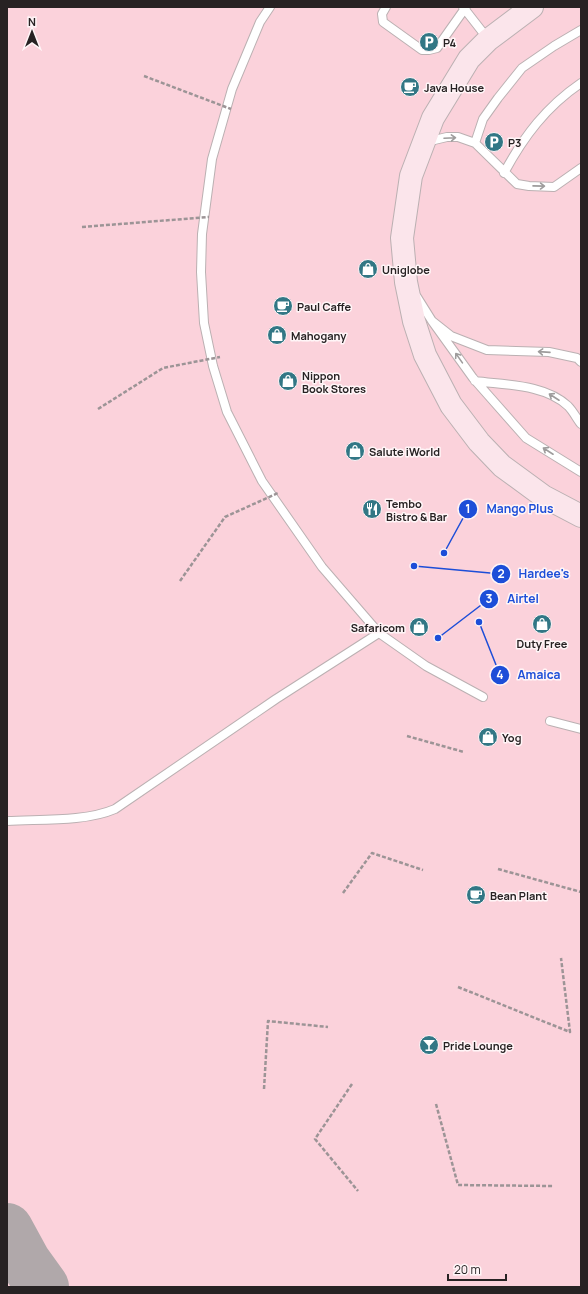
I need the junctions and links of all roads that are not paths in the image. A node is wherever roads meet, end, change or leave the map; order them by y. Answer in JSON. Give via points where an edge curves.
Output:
{"nodes":[{"id":1,"x":270,"y":7,"type":"edge"},
{"id":2,"x":386,"y":7,"type":"edge"},
{"id":3,"x":464,"y":7,"type":"edge"},
{"id":4,"x":532,"y":7,"type":"edge"},
{"id":5,"x":581,"y":30,"type":"edge"},
{"id":6,"x":488,"y":40,"type":"junction"},
{"id":7,"x":581,"y":83,"type":"edge"},
{"id":8,"x":424,"y":142,"type":"junction"},
{"id":9,"x":475,"y":142,"type":"junction"},
{"id":10,"x":581,"y":168,"type":"edge"},
{"id":11,"x":504,"y":173,"type":"junction"},
{"id":12,"x":406,"y":282,"type":"junction"},
{"id":13,"x":432,"y":321,"type":"junction"},
{"id":14,"x":581,"y":362,"type":"edge"},
{"id":15,"x":475,"y":381,"type":"junction"},
{"id":16,"x":581,"y":424,"type":"edge"},
{"id":17,"x":581,"y":472,"type":"edge"},
{"id":18,"x":581,"y":516,"type":"edge"},
{"id":19,"x":379,"y":633,"type":"junction"},
{"id":20,"x":483,"y":697,"type":"dead end"},
{"id":21,"x":550,"y":722,"type":"dead end"},
{"id":22,"x":581,"y":729,"type":"edge"},
{"id":23,"x":7,"y":821,"type":"edge"}],
"edges":[{"from":1,"to":19,"type":"lane","via":[[260,22],[232,89],[212,159],[202,234],[204,324],[227,412],[262,481],[322,567]]},
{"from":2,"to":3,"type":"lane","via":[[382,14],[383,22],[422,50],[429,50],[437,48]]},
{"from":3,"to":6,"type":"lane"},
{"from":4,"to":6,"type":"main road"},
{"from":5,"to":9,"type":"lane","via":[[522,68],[483,119]]},
{"from":6,"to":8,"type":"main road","via":[[469,59],[434,118]]},
{"from":7,"to":11,"type":"lane","via":[[564,94],[538,121]]},
{"from":8,"to":9,"type":"lane","one_way":true,"via":[[447,137]]},
{"from":8,"to":12,"type":"main road","via":[[411,176],[402,238]]},
{"from":9,"to":11,"type":"lane"},
{"from":11,"to":10,"type":"lane","one_way":true,"via":[[517,184],[554,187]]},
{"from":12,"to":13,"type":"lane"},
{"from":12,"to":18,"type":"main road","via":[[414,321],[425,355],[451,405],[502,466],[543,496]]},
{"from":14,"to":13,"type":"lane","one_way":true,"via":[[577,358],[549,352],[487,350],[451,336]]},
{"from":15,"to":13,"type":"lane","one_way":true},
{"from":16,"to":15,"type":"lane","one_way":true,"via":[[568,406],[548,393]]},
{"from":17,"to":15,"type":"lane","one_way":true,"via":[[526,438]]},
{"from":19,"to":20,"type":"lane","via":[[426,666]]},
{"from":19,"to":23,"type":"lane","via":[[276,699],[115,809],[88,817]]},
{"from":21,"to":22,"type":"lane"}]}
